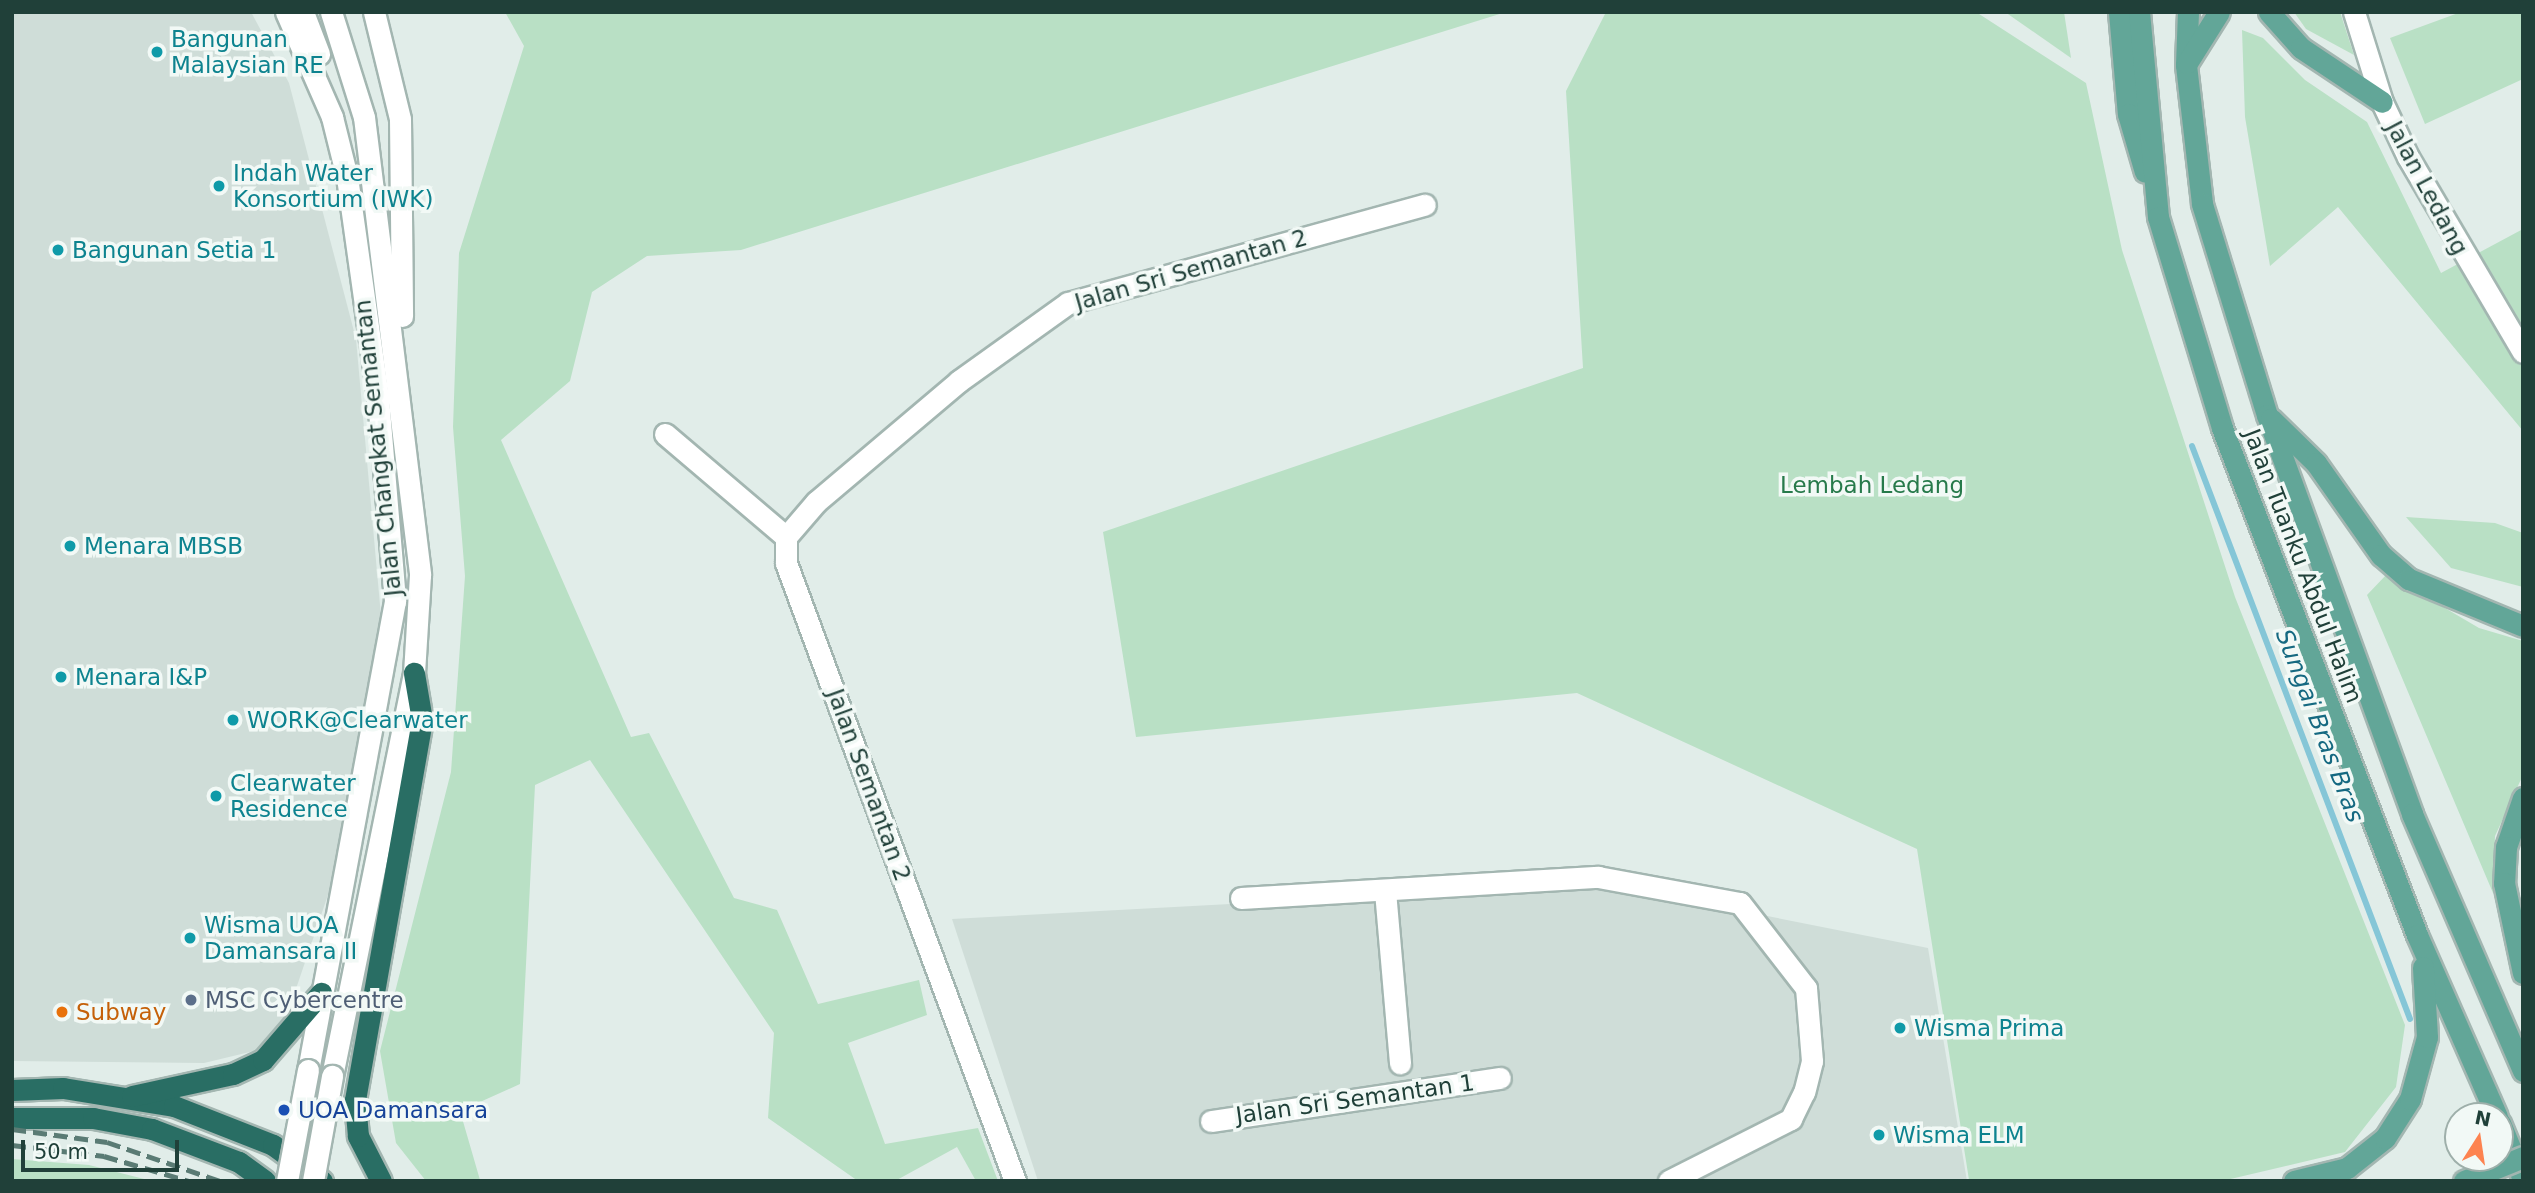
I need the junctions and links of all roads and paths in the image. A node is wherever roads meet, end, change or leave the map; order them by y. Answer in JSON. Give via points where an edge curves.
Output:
{"nodes":[{"id":1,"x":286,"y":12,"type":"edge"},
{"id":2,"x":303,"y":12,"type":"edge"},
{"id":3,"x":331,"y":12,"type":"edge"},
{"id":4,"x":374,"y":12,"type":"edge"},
{"id":5,"x":2119,"y":12,"type":"edge"},
{"id":6,"x":2139,"y":12,"type":"edge"},
{"id":7,"x":2188,"y":12,"type":"edge"},
{"id":8,"x":2219,"y":12,"type":"edge"},
{"id":9,"x":2269,"y":12,"type":"edge"},
{"id":10,"x":2354,"y":12,"type":"edge"},
{"id":11,"x":2186,"y":65,"type":"junction"},
{"id":12,"x":2382,"y":102,"type":"junction"},
{"id":13,"x":332,"y":117,"type":"junction"},
{"id":14,"x":1425,"y":205,"type":"dead end"},
{"id":15,"x":2158,"y":217,"type":"junction"},
{"id":16,"x":2523,"y":352,"type":"edge"},
{"id":17,"x":404,"y":409,"type":"junction"},
{"id":18,"x":2267,"y":415,"type":"junction"},
{"id":19,"x":665,"y":434,"type":"dead end"},
{"id":20,"x":786,"y":537,"type":"junction"},
{"id":21,"x":2523,"y":626,"type":"edge"},
{"id":22,"x":414,"y":673,"type":"junction"},
{"id":23,"x":2523,"y":798,"type":"edge"},
{"id":24,"x":1385,"y":891,"type":"junction"},
{"id":25,"x":1241,"y":898,"type":"dead end"},
{"id":26,"x":2417,"y":935,"type":"junction"},
{"id":27,"x":2523,"y":973,"type":"edge"},
{"id":28,"x":321,"y":993,"type":"junction"},
{"id":29,"x":1400,"y":1063,"type":"dead end"},
{"id":30,"x":2523,"y":1071,"type":"edge"},
{"id":31,"x":1500,"y":1078,"type":"dead end"},
{"id":32,"x":12,"y":1090,"type":"edge"},
{"id":33,"x":130,"y":1097,"type":"junction"},
{"id":34,"x":2491,"y":1102,"type":"edge"},
{"id":35,"x":12,"y":1118,"type":"edge"},
{"id":36,"x":1210,"y":1121,"type":"dead end"},
{"id":37,"x":2523,"y":1157,"type":"edge"},
{"id":38,"x":2514,"y":1158,"type":"edge"},
{"id":39,"x":2523,"y":1180,"type":"edge"},
{"id":40,"x":265,"y":1181,"type":"edge"},
{"id":41,"x":287,"y":1181,"type":"edge"},
{"id":42,"x":313,"y":1181,"type":"edge"},
{"id":43,"x":322,"y":1181,"type":"edge"},
{"id":44,"x":381,"y":1181,"type":"edge"},
{"id":45,"x":1015,"y":1181,"type":"edge"},
{"id":46,"x":1669,"y":1181,"type":"edge"},
{"id":47,"x":2294,"y":1181,"type":"edge"},
{"id":48,"x":2464,"y":1181,"type":"edge"}],
"edges":[{"from":1,"to":13,"type":"street","name":"Jalan Changkat Semantan"},
{"from":2,"to":13,"type":"street"},
{"from":3,"to":17,"type":"street","name":"Jalan Changkat Semantan","via":[[364,117]]},
{"from":4,"to":17,"type":"street","via":[[400,119]]},
{"from":5,"to":15,"type":"main road","via":[[2128,114]]},
{"from":6,"to":15,"type":"main road","name":"Jalan Tuanku Abdul Halim"},
{"from":7,"to":11,"type":"main road","name":"Jalan Tuanku Abdul Halim"},
{"from":8,"to":11,"type":"main road"},
{"from":9,"to":12,"type":"main road","via":[[2301,48]]},
{"from":10,"to":12,"type":"street","name":"Jalan Ledang"},
{"from":11,"to":18,"type":"main road","name":"Jalan Tuanku Abdul Halim","via":[[2202,204]]},
{"from":12,"to":16,"type":"street","name":"Jalan Ledang","via":[[2496,315]]},
{"from":13,"to":28,"type":"street","name":"Jalan Changkat Semantan","via":[[377,398],[395,601]]},
{"from":14,"to":20,"type":"street","name":"Jalan Sri Semantan 2","via":[[1068,303],[959,381],[816,502]]},
{"from":15,"to":26,"type":"main road","name":"Jalan Tuanku Abdul Halim","via":[[2222,428]]},
{"from":17,"to":22,"type":"street","name":"Jalan Changkat Semantan","via":[[420,575]]},
{"from":18,"to":21,"type":"main road","via":[[2316,463],[2381,555],[2409,579]]},
{"from":18,"to":30,"type":"main road","name":"Jalan Tuanku Abdul Halim","via":[[2412,814]]},
{"from":19,"to":20,"type":"street"},
{"from":20,"to":45,"type":"street","name":"Jalan Semantan 2","via":[[786,563]]},
{"from":22,"to":42,"type":"street","name":"Jalan Changkat Semantan","bridge":true},
{"from":22,"to":44,"type":"highway","via":[[422,720],[355,1100],[358,1136]]},
{"from":23,"to":27,"type":"main road","via":[[2506,847],[2504,883]]},
{"from":24,"to":25,"type":"street"},
{"from":24,"to":29,"type":"street","name":"Jalan Sri Semantan 1"},
{"from":24,"to":46,"type":"street","via":[[1598,877],[1740,904],[1806,988],[1810,1071],[1791,1119]]},
{"from":26,"to":34,"type":"main road","name":"Jalan Tuanku Abdul Halim"},
{"from":26,"to":47,"type":"main road","via":[[2428,998],[2427,1037],[2410,1099],[2385,1138],[2347,1168]]},
{"from":28,"to":33,"type":"highway","via":[[263,1060],[233,1074]]},
{"from":28,"to":41,"type":"street","name":"Jalan Changkat Semantan","bridge":true},
{"from":31,"to":36,"type":"street","name":"Jalan Sri Semantan 1"},
{"from":32,"to":33,"type":"highway","via":[[63,1088]]},
{"from":33,"to":43,"type":"highway","via":[[174,1106],[273,1145]]},
{"from":35,"to":40,"type":"highway","via":[[93,1118],[152,1129],[239,1162]]},
{"from":37,"to":48,"type":"main road","bridge":true},
{"from":38,"to":39,"type":"main road"}]}
